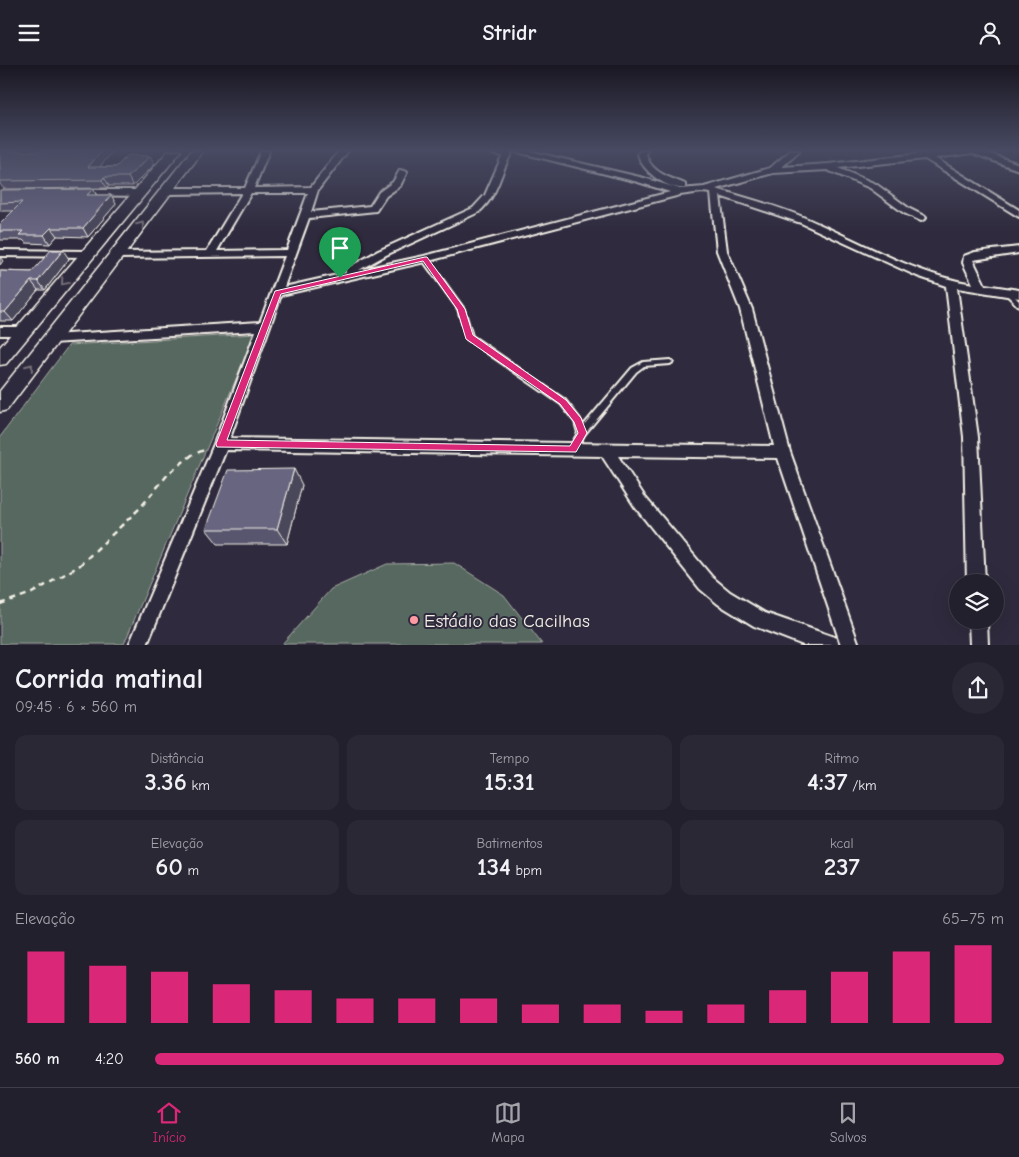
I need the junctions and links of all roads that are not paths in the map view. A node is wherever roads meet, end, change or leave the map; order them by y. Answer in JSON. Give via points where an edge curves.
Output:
{"nodes":[{"id":1,"x":153,"y":178,"type":"edge"},
{"id":2,"x":177,"y":178,"type":"edge"},
{"id":3,"x":253,"y":178,"type":"edge"},
{"id":4,"x":323,"y":178,"type":"edge"},
{"id":5,"x":400,"y":178,"type":"edge"},
{"id":6,"x":498,"y":178,"type":"edge"},
{"id":7,"x":633,"y":178,"type":"edge"},
{"id":8,"x":667,"y":178,"type":"edge"},
{"id":9,"x":748,"y":178,"type":"edge"},
{"id":10,"x":854,"y":178,"type":"edge"},
{"id":11,"x":964,"y":178,"type":"edge"},
{"id":12,"x":314,"y":190,"type":"junction"},
{"id":13,"x":691,"y":190,"type":"junction"},
{"id":14,"x":167,"y":191,"type":"junction"},
{"id":15,"x":248,"y":191,"type":"junction"},
{"id":16,"x":709,"y":191,"type":"junction"},
{"id":17,"x":680,"y":192,"type":"junction"},
{"id":18,"x":65,"y":193,"type":"edge"},
{"id":19,"x":141,"y":193,"type":"junction"},
{"id":20,"x":1019,"y":214,"type":"edge"},
{"id":21,"x":305,"y":215,"type":"junction"},
{"id":22,"x":921,"y":218,"type":"dead end"},
{"id":23,"x":1019,"y":250,"type":"edge"},
{"id":24,"x":0,"y":253,"type":"edge"},
{"id":25,"x":291,"y":253,"type":"junction"},
{"id":26,"x":88,"y":254,"type":"junction"},
{"id":27,"x":210,"y":254,"type":"junction"},
{"id":28,"x":117,"y":255,"type":"junction"},
{"id":29,"x":425,"y":259,"type":"junction"},
{"id":30,"x":340,"y":278,"type":"junction"},
{"id":31,"x":951,"y":284,"type":"junction"},
{"id":32,"x":981,"y":289,"type":"junction"},
{"id":33,"x":278,"y":292,"type":"junction"},
{"id":34,"x":1014,"y":294,"type":"edge"},
{"id":35,"x":1019,"y":304,"type":"edge"},
{"id":36,"x":265,"y":326,"type":"junction"},
{"id":37,"x":0,"y":331,"type":"edge"},
{"id":38,"x":22,"y":331,"type":"junction"},
{"id":39,"x":51,"y":339,"type":"junction"},
{"id":40,"x":0,"y":359,"type":"edge"},
{"id":41,"x":670,"y":361,"type":"dead end"},
{"id":42,"x":0,"y":405,"type":"edge"},
{"id":43,"x":582,"y":433,"type":"junction"},
{"id":44,"x":221,"y":444,"type":"junction"},
{"id":45,"x":573,"y":450,"type":"junction"},
{"id":46,"x":606,"y":450,"type":"junction"},
{"id":47,"x":783,"y":453,"type":"junction"},
{"id":48,"x":976,"y":574,"type":"edge"},
{"id":49,"x":978,"y":629,"type":"edge"},
{"id":50,"x":138,"y":645,"type":"edge"},
{"id":51,"x":830,"y":645,"type":"edge"},
{"id":52,"x":850,"y":645,"type":"edge"},
{"id":53,"x":979,"y":645,"type":"edge"}],
"edges":[{"from":1,"to":19,"type":"main road"},
{"from":2,"to":14,"type":"main road"},
{"from":3,"to":15,"type":"street"},
{"from":4,"to":12,"type":"street"},
{"from":5,"to":21,"type":"street","via":[[382,194],[373,209]]},
{"from":6,"to":30,"type":"street","via":[[483,205],[476,210],[382,253]]},
{"from":7,"to":17,"type":"street"},
{"from":8,"to":13,"type":"street"},
{"from":9,"to":16,"type":"street"},
{"from":10,"to":22,"type":"street","via":[[873,186]]},
{"from":11,"to":20,"type":"street"},
{"from":12,"to":15,"type":"street"},
{"from":12,"to":21,"type":"street"},
{"from":13,"to":16,"type":"street"},
{"from":13,"to":17,"type":"street"},
{"from":14,"to":15,"type":"street"},
{"from":28,"to":14,"type":"main road","one_way":true},
{"from":15,"to":27,"type":"street"},
{"from":16,"to":31,"type":"street","via":[[804,221],[921,274]]},
{"from":16,"to":47,"type":"street","via":[[722,251],[746,309]]},
{"from":17,"to":29,"type":"street"},
{"from":18,"to":19,"type":"street"},
{"from":19,"to":26,"type":"main road"},
{"from":21,"to":25,"type":"street"},
{"from":23,"to":32,"type":"street","via":[[968,258]]},
{"from":24,"to":26,"type":"street"},
{"from":25,"to":27,"type":"street"},
{"from":25,"to":33,"type":"street"},
{"from":26,"to":38,"type":"main road","one_way":true},
{"from":27,"to":28,"type":"street"},
{"from":28,"to":39,"type":"main road"},
{"from":29,"to":30,"type":"street"},
{"from":29,"to":43,"type":"lane","via":[[461,309],[469,337],[563,402],[578,421]]},
{"from":30,"to":33,"type":"street"},
{"from":31,"to":32,"type":"street"},
{"from":31,"to":48,"type":"street","via":[[970,437]]},
{"from":32,"to":34,"type":"street"},
{"from":33,"to":36,"type":"street"},
{"from":34,"to":35,"type":"lane"},
{"from":36,"to":39,"type":"street"},
{"from":36,"to":44,"type":"street"},
{"from":37,"to":38,"type":"street"},
{"from":38,"to":40,"type":"main road"},
{"from":42,"to":39,"type":"main road","one_way":true},
{"from":41,"to":43,"type":"lane","via":[[634,370]]},
{"from":43,"to":45,"type":"lane"},
{"from":44,"to":45,"type":"street"},
{"from":44,"to":50,"type":"street"},
{"from":45,"to":46,"type":"street"},
{"from":46,"to":47,"type":"street"},
{"from":46,"to":51,"type":"street","via":[[640,502],[706,583],[760,620]]},
{"from":47,"to":52,"type":"street"},
{"from":49,"to":53,"type":"street"}]}
